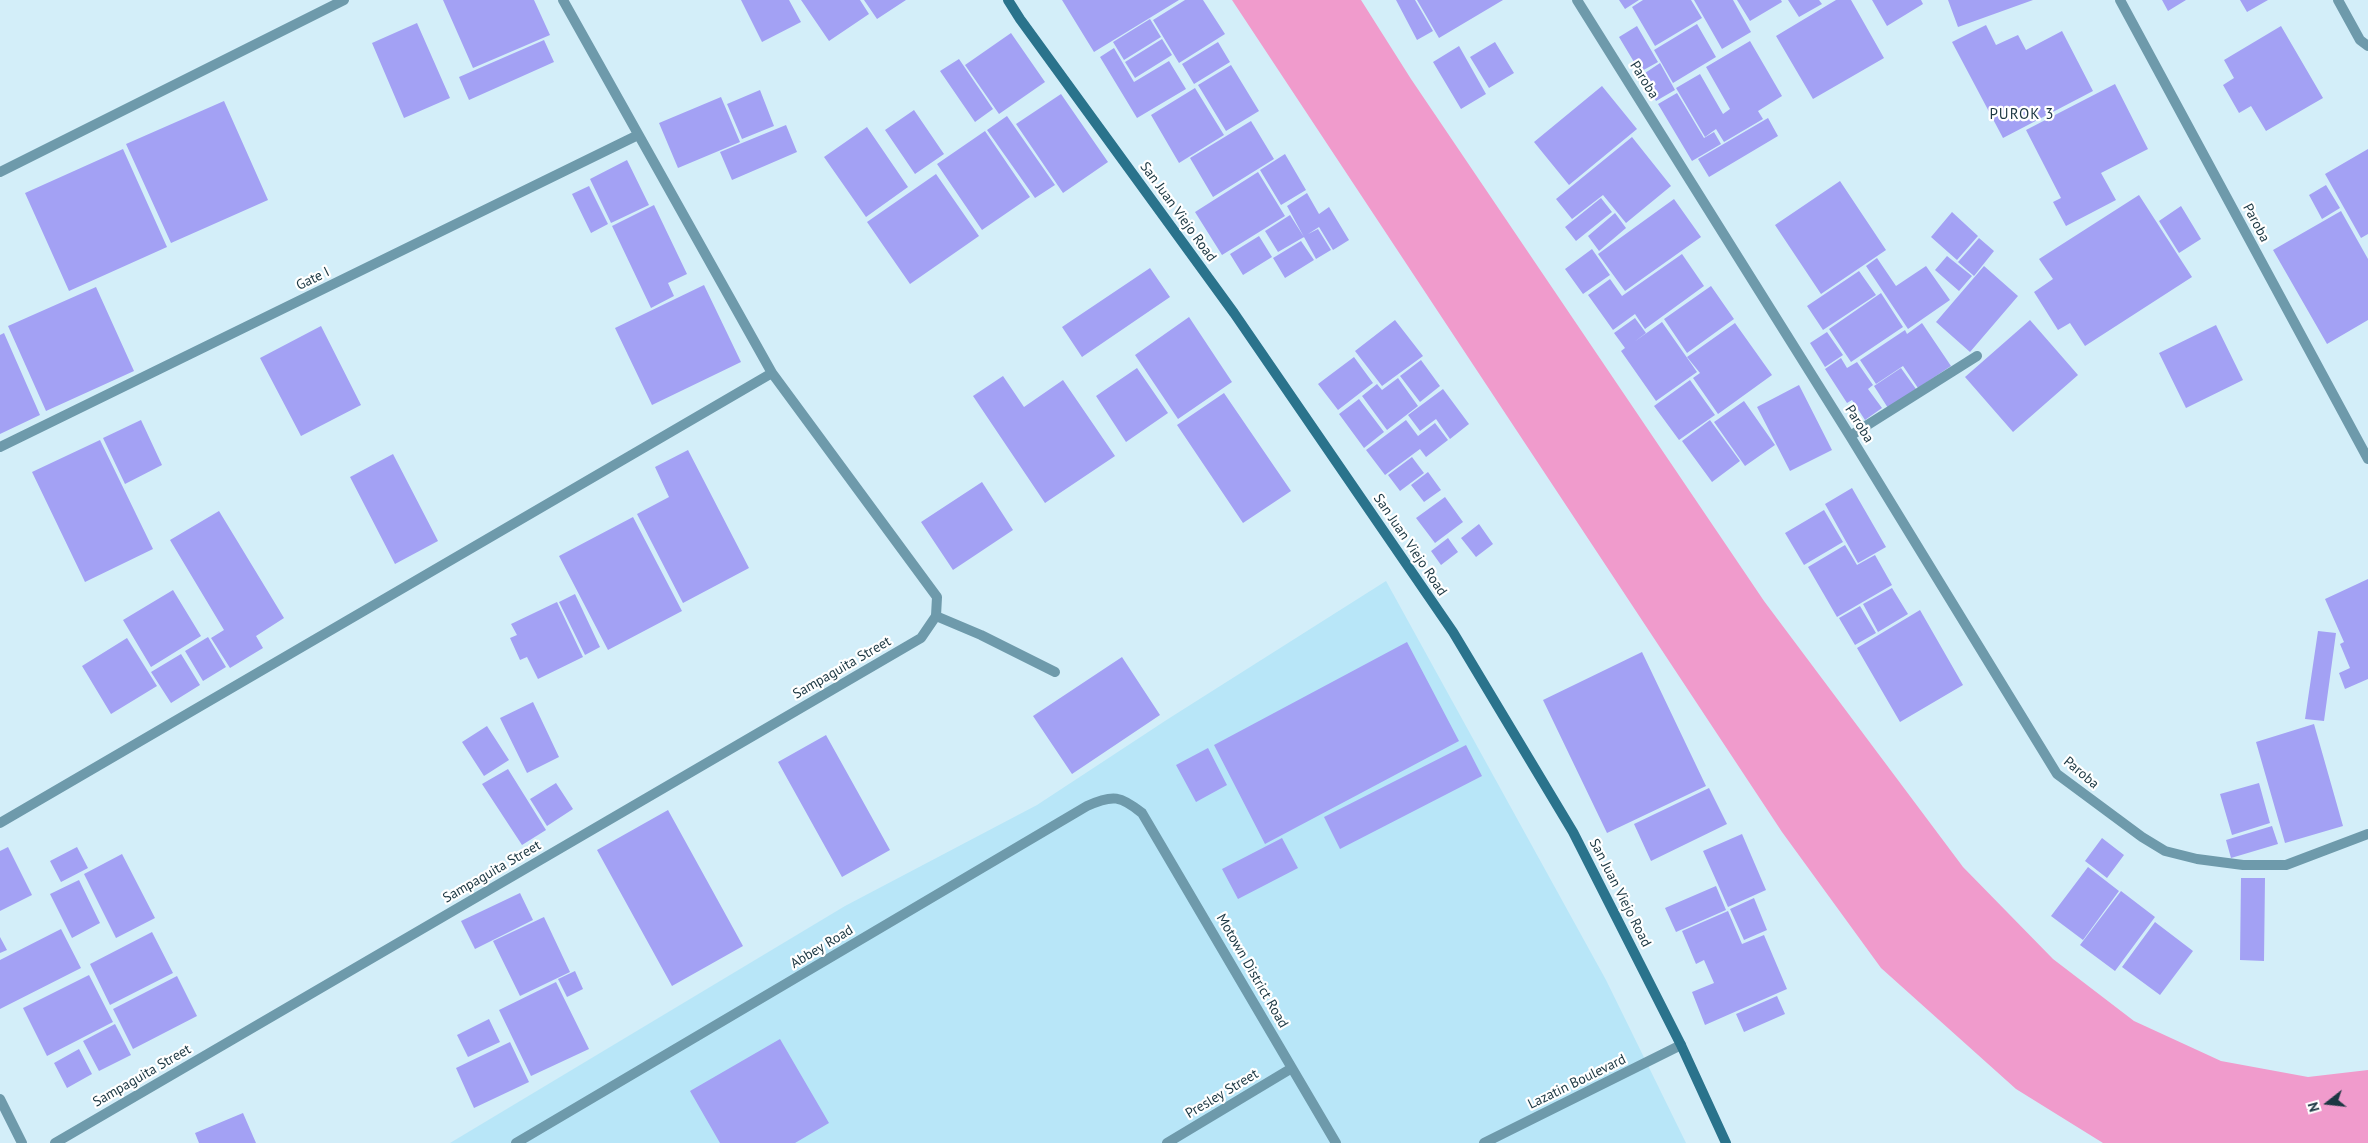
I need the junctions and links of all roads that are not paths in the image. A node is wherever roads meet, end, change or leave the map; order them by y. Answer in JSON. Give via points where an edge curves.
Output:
{"nodes":[{"id":1,"x":344,"y":0,"type":"edge"},
{"id":2,"x":563,"y":0,"type":"edge"},
{"id":3,"x":1008,"y":0,"type":"edge"},
{"id":4,"x":1577,"y":0,"type":"edge"},
{"id":5,"x":2120,"y":0,"type":"edge"},
{"id":6,"x":2338,"y":0,"type":"edge"},
{"id":7,"x":2368,"y":46,"type":"edge"},
{"id":8,"x":638,"y":135,"type":"junction"},
{"id":9,"x":0,"y":172,"type":"edge"},
{"id":10,"x":1977,"y":356,"type":"dead end"},
{"id":11,"x":772,"y":373,"type":"junction"},
{"id":12,"x":1850,"y":436,"type":"junction"},
{"id":13,"x":0,"y":448,"type":"edge"},
{"id":14,"x":2368,"y":459,"type":"edge"},
{"id":15,"x":936,"y":616,"type":"junction"},
{"id":16,"x":1055,"y":672,"type":"dead end"},
{"id":17,"x":1142,"y":813,"type":"joint"},
{"id":18,"x":0,"y":823,"type":"edge"},
{"id":19,"x":2368,"y":834,"type":"edge"},
{"id":20,"x":1681,"y":1045,"type":"junction"},
{"id":21,"x":1292,"y":1068,"type":"junction"},
{"id":22,"x":0,"y":1098,"type":"edge"},
{"id":23,"x":22,"y":1143,"type":"edge"},
{"id":24,"x":55,"y":1143,"type":"edge"},
{"id":25,"x":516,"y":1143,"type":"edge"},
{"id":26,"x":1167,"y":1143,"type":"edge"},
{"id":27,"x":1336,"y":1143,"type":"edge"},
{"id":28,"x":1484,"y":1143,"type":"edge"},
{"id":29,"x":1726,"y":1143,"type":"edge"}],
"edges":[{"from":1,"to":9,"type":"street"},
{"from":2,"to":8,"type":"street"},
{"from":3,"to":20,"type":"street","name":"San Juan Viejo Road","via":[[1234,313],[1453,632],[1573,832]]},
{"from":4,"to":12,"type":"street","name":"Paroba"},
{"from":5,"to":14,"type":"street","name":"Paroba"},
{"from":6,"to":7,"type":"street","via":[[2360,40]]},
{"from":8,"to":11,"type":"street"},
{"from":8,"to":13,"type":"street","name":"Gate I"},
{"from":10,"to":12,"type":"street"},
{"from":11,"to":15,"type":"street","via":[[936,597]]},
{"from":11,"to":18,"type":"street"},
{"from":12,"to":19,"type":"street","name":"Paroba","via":[[2056,774],[2165,851],[2197,859],[2243,865],[2286,865]]},
{"from":15,"to":16,"type":"street"},
{"from":15,"to":24,"type":"street","name":"Sampaguita Street","via":[[921,638]]},
{"from":17,"to":21,"type":"street","name":"Motown District Road"},
{"from":17,"to":25,"type":"street","name":"Abbey Road","via":[[1119,798],[1102,799],[1087,806]]},
{"from":20,"to":28,"type":"street","name":"Lazatin Boulevard"},
{"from":20,"to":29,"type":"street","name":"San Juan Viejo Road"},
{"from":21,"to":26,"type":"street","name":"Presley Street"},
{"from":21,"to":27,"type":"street","name":"Motown District Road"},
{"from":22,"to":23,"type":"street"}]}
